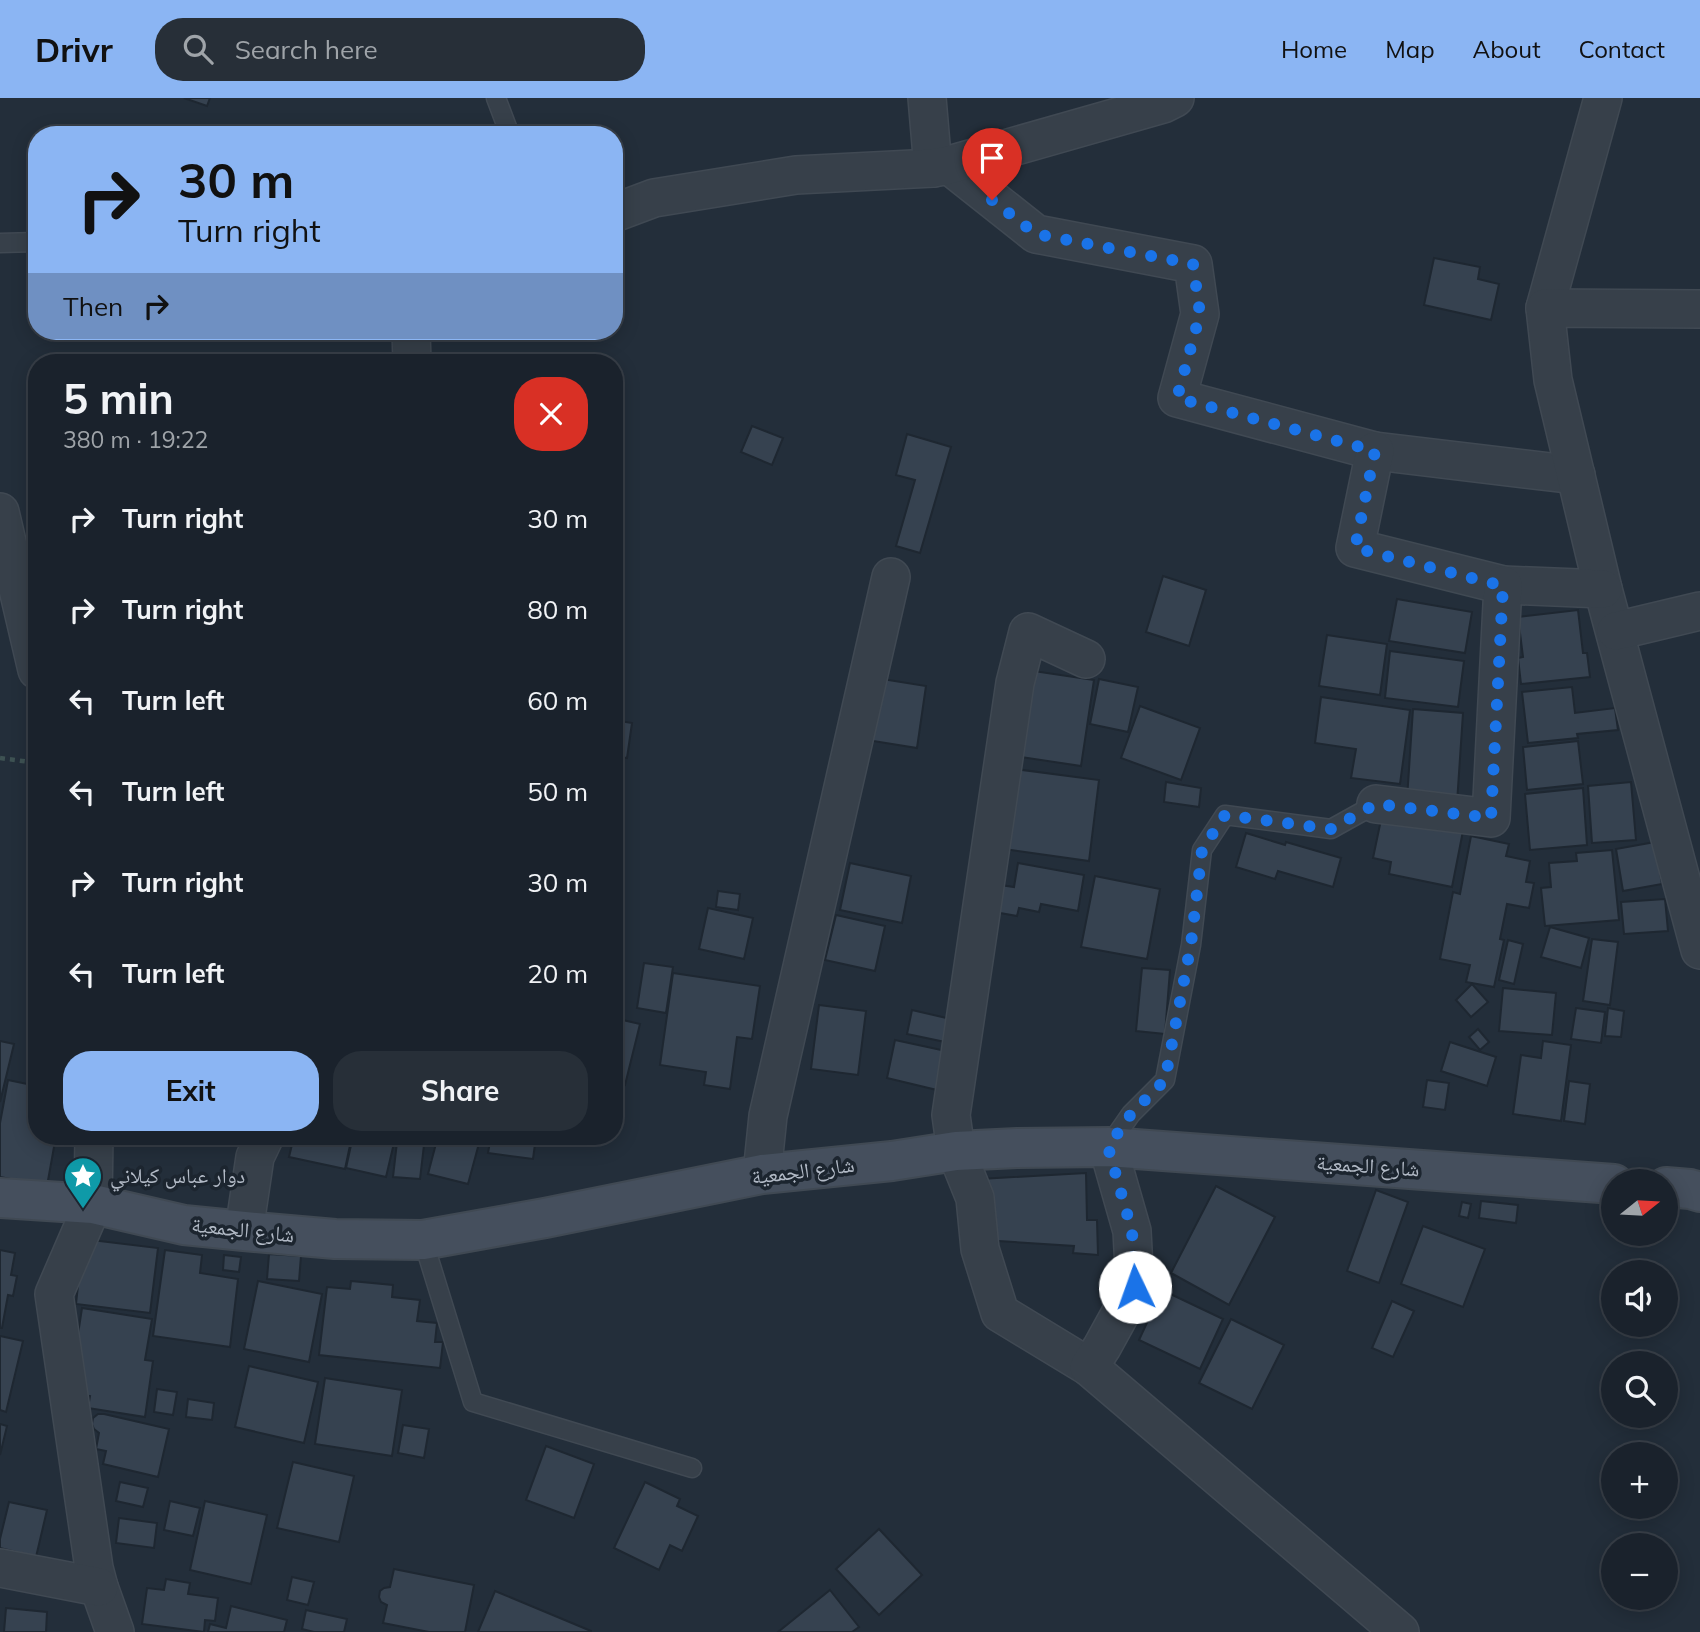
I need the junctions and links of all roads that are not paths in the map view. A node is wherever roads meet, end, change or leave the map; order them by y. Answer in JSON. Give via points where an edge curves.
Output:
{"nodes":[{"id":1,"x":496,"y":98,"type":"edge"},
{"id":2,"x":927,"y":98,"type":"edge"},
{"id":3,"x":1175,"y":98,"type":"edge"},
{"id":4,"x":1603,"y":98,"type":"edge"},
{"id":5,"x":507,"y":126,"type":"edge"},
{"id":6,"x":941,"y":166,"type":"junction"},
{"id":7,"x":623,"y":209,"type":"edge"},
{"id":8,"x":28,"y":242,"type":"edge"},
{"id":9,"x":0,"y":243,"type":"edge"},
{"id":10,"x":1545,"y":308,"type":"junction"},
{"id":11,"x":1700,"y":309,"type":"edge"},
{"id":12,"x":1375,"y":451,"type":"junction"},
{"id":13,"x":1576,"y":475,"type":"junction"},
{"id":14,"x":0,"y":512,"type":"edge"},
{"id":15,"x":891,"y":577,"type":"dead end"},
{"id":16,"x":1503,"y":586,"type":"junction"},
{"id":17,"x":1603,"y":589,"type":"junction"},
{"id":18,"x":1700,"y":611,"type":"edge"},
{"id":19,"x":1616,"y":631,"type":"junction"},
{"id":20,"x":28,"y":632,"type":"edge"},
{"id":21,"x":1086,"y":659,"type":"dead end"},
{"id":22,"x":1376,"y":804,"type":"joint"},
{"id":23,"x":1700,"y":950,"type":"edge"},
{"id":24,"x":94,"y":1145,"type":"edge"},
{"id":25,"x":261,"y":1145,"type":"edge"},
{"id":26,"x":1108,"y":1147,"type":"junction"},
{"id":27,"x":956,"y":1151,"type":"junction"},
{"id":28,"x":762,"y":1174,"type":"junction"},
{"id":29,"x":1601,"y":1183,"type":"edge"},
{"id":30,"x":1678,"y":1189,"type":"edge"},
{"id":31,"x":1700,"y":1192,"type":"edge"},
{"id":32,"x":0,"y":1198,"type":"edge"},
{"id":33,"x":93,"y":1204,"type":"junction"},
{"id":34,"x":244,"y":1231,"type":"junction"},
{"id":35,"x":423,"y":1240,"type":"junction"},
{"id":36,"x":1089,"y":1367,"type":"junction"},
{"id":37,"x":692,"y":1468,"type":"dead end"},
{"id":38,"x":0,"y":1568,"type":"edge"},
{"id":39,"x":99,"y":1587,"type":"junction"},
{"id":40,"x":115,"y":1632,"type":"edge"},
{"id":41,"x":1400,"y":1632,"type":"edge"}],
"edges":[{"from":1,"to":5,"type":"lane"},
{"from":2,"to":6,"type":"street"},
{"from":3,"to":6,"type":"street"},
{"from":4,"to":10,"type":"street"},
{"from":6,"to":7,"type":"street","via":[[796,175],[654,198]]},
{"from":6,"to":12,"type":"street","via":[[1036,234],[1193,264],[1200,314],[1177,398]]},
{"from":8,"to":9,"type":"lane"},
{"from":10,"to":11,"type":"street"},
{"from":10,"to":13,"type":"street","via":[[1553,380]]},
{"from":12,"to":13,"type":"street"},
{"from":12,"to":16,"type":"street","via":[[1355,548]]},
{"from":13,"to":17,"type":"street"},
{"from":14,"to":20,"type":"street"},
{"from":15,"to":28,"type":"street","via":[[768,1116]]},
{"from":16,"to":17,"type":"street"},
{"from":16,"to":22,"type":"street","via":[[1491,818]]},
{"from":17,"to":19,"type":"street"},
{"from":18,"to":19,"type":"street"},
{"from":19,"to":23,"type":"street"},
{"from":21,"to":27,"type":"street","via":[[1028,632],[1015,683],[951,1115]]},
{"from":22,"to":26,"type":"lane","via":[[1331,829],[1225,815],[1202,850],[1191,944],[1165,1080],[1131,1114]]},
{"from":24,"to":33,"type":"street"},
{"from":25,"to":34,"type":"street"},
{"from":26,"to":27,"type":"street","name":"شارع الجمعية"},
{"from":26,"to":29,"type":"street","name":"شارع الجمعية"},
{"from":26,"to":36,"type":"street","via":[[1132,1231],[1135,1287]]},
{"from":27,"to":28,"type":"street","name":"شارع الجمعية"},
{"from":27,"to":36,"type":"street","via":[[975,1198],[980,1249],[1000,1312]]},
{"from":28,"to":35,"type":"street","name":"شارع الجمعية"},
{"from":30,"to":31,"type":"street"},
{"from":32,"to":33,"type":"street","name":"شارع الجمعية"},
{"from":33,"to":34,"type":"street","name":"شارع الجمعية","via":[[184,1225]]},
{"from":33,"to":39,"type":"street","via":[[54,1294]]},
{"from":34,"to":35,"type":"street","name":"شارع الجمعية"},
{"from":35,"to":37,"type":"lane","via":[[473,1402]]},
{"from":36,"to":41,"type":"street"},
{"from":38,"to":39,"type":"street"},
{"from":39,"to":40,"type":"street"}]}
